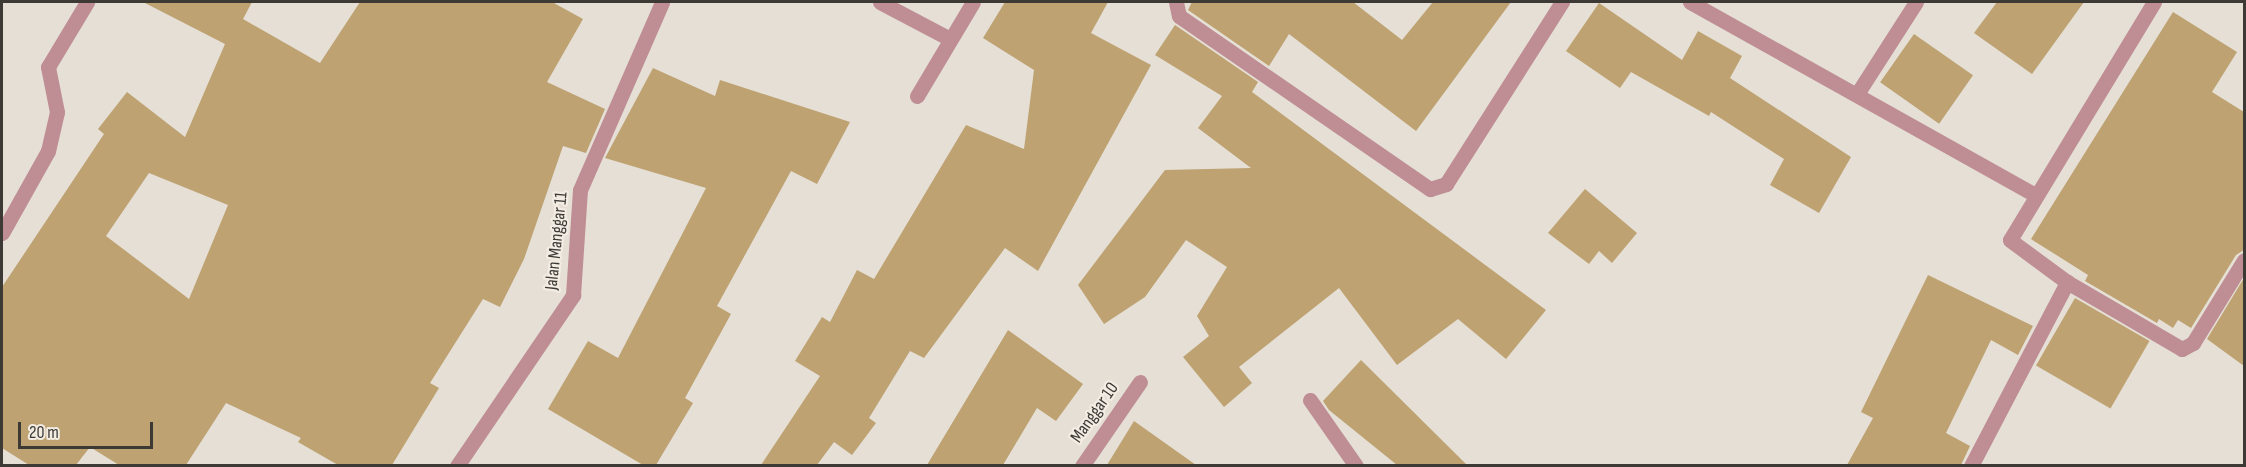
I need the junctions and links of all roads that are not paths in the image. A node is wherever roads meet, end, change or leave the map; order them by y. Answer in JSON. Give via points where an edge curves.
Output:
{"nodes":[{"id":1,"x":87,"y":2,"type":"edge"},
{"id":2,"x":662,"y":2,"type":"edge"},
{"id":3,"x":880,"y":2,"type":"edge"},
{"id":4,"x":973,"y":2,"type":"edge"},
{"id":5,"x":1176,"y":2,"type":"edge"},
{"id":6,"x":1562,"y":2,"type":"edge"},
{"id":7,"x":1690,"y":2,"type":"edge"},
{"id":8,"x":1916,"y":2,"type":"edge"},
{"id":9,"x":2154,"y":2,"type":"edge"},
{"id":10,"x":950,"y":39,"type":"junction"},
{"id":11,"x":1857,"y":94,"type":"junction"},
{"id":12,"x":917,"y":96,"type":"dead end"},
{"id":13,"x":2033,"y":194,"type":"junction"},
{"id":14,"x":2,"y":233,"type":"edge"},
{"id":15,"x":2244,"y":260,"type":"edge"},
{"id":16,"x":2067,"y":282,"type":"junction"},
{"id":17,"x":1140,"y":382,"type":"dead end"},
{"id":18,"x":1310,"y":400,"type":"dead end"},
{"id":19,"x":457,"y":465,"type":"edge"},
{"id":20,"x":1082,"y":465,"type":"edge"},
{"id":21,"x":1356,"y":465,"type":"edge"},
{"id":22,"x":1971,"y":465,"type":"edge"}],
"edges":[{"from":1,"to":14,"type":"street","via":[[48,67],[57,112],[48,151]]},
{"from":2,"to":19,"type":"street","name":"Jalan Manggar 11","via":[[580,190],[573,295]]},
{"from":3,"to":10,"type":"street"},
{"from":4,"to":10,"type":"street"},
{"from":5,"to":6,"type":"street","via":[[1179,16],[1430,189],[1446,184]]},
{"from":7,"to":11,"type":"street"},
{"from":8,"to":11,"type":"street"},
{"from":9,"to":13,"type":"street"},
{"from":10,"to":12,"type":"street"},
{"from":11,"to":13,"type":"street"},
{"from":13,"to":16,"type":"street","via":[[2010,240]]},
{"from":15,"to":16,"type":"street","via":[[2193,343],[2182,348]]},
{"from":16,"to":22,"type":"street"},
{"from":17,"to":20,"type":"street","name":"Manggar 10"},
{"from":18,"to":21,"type":"street"}]}
